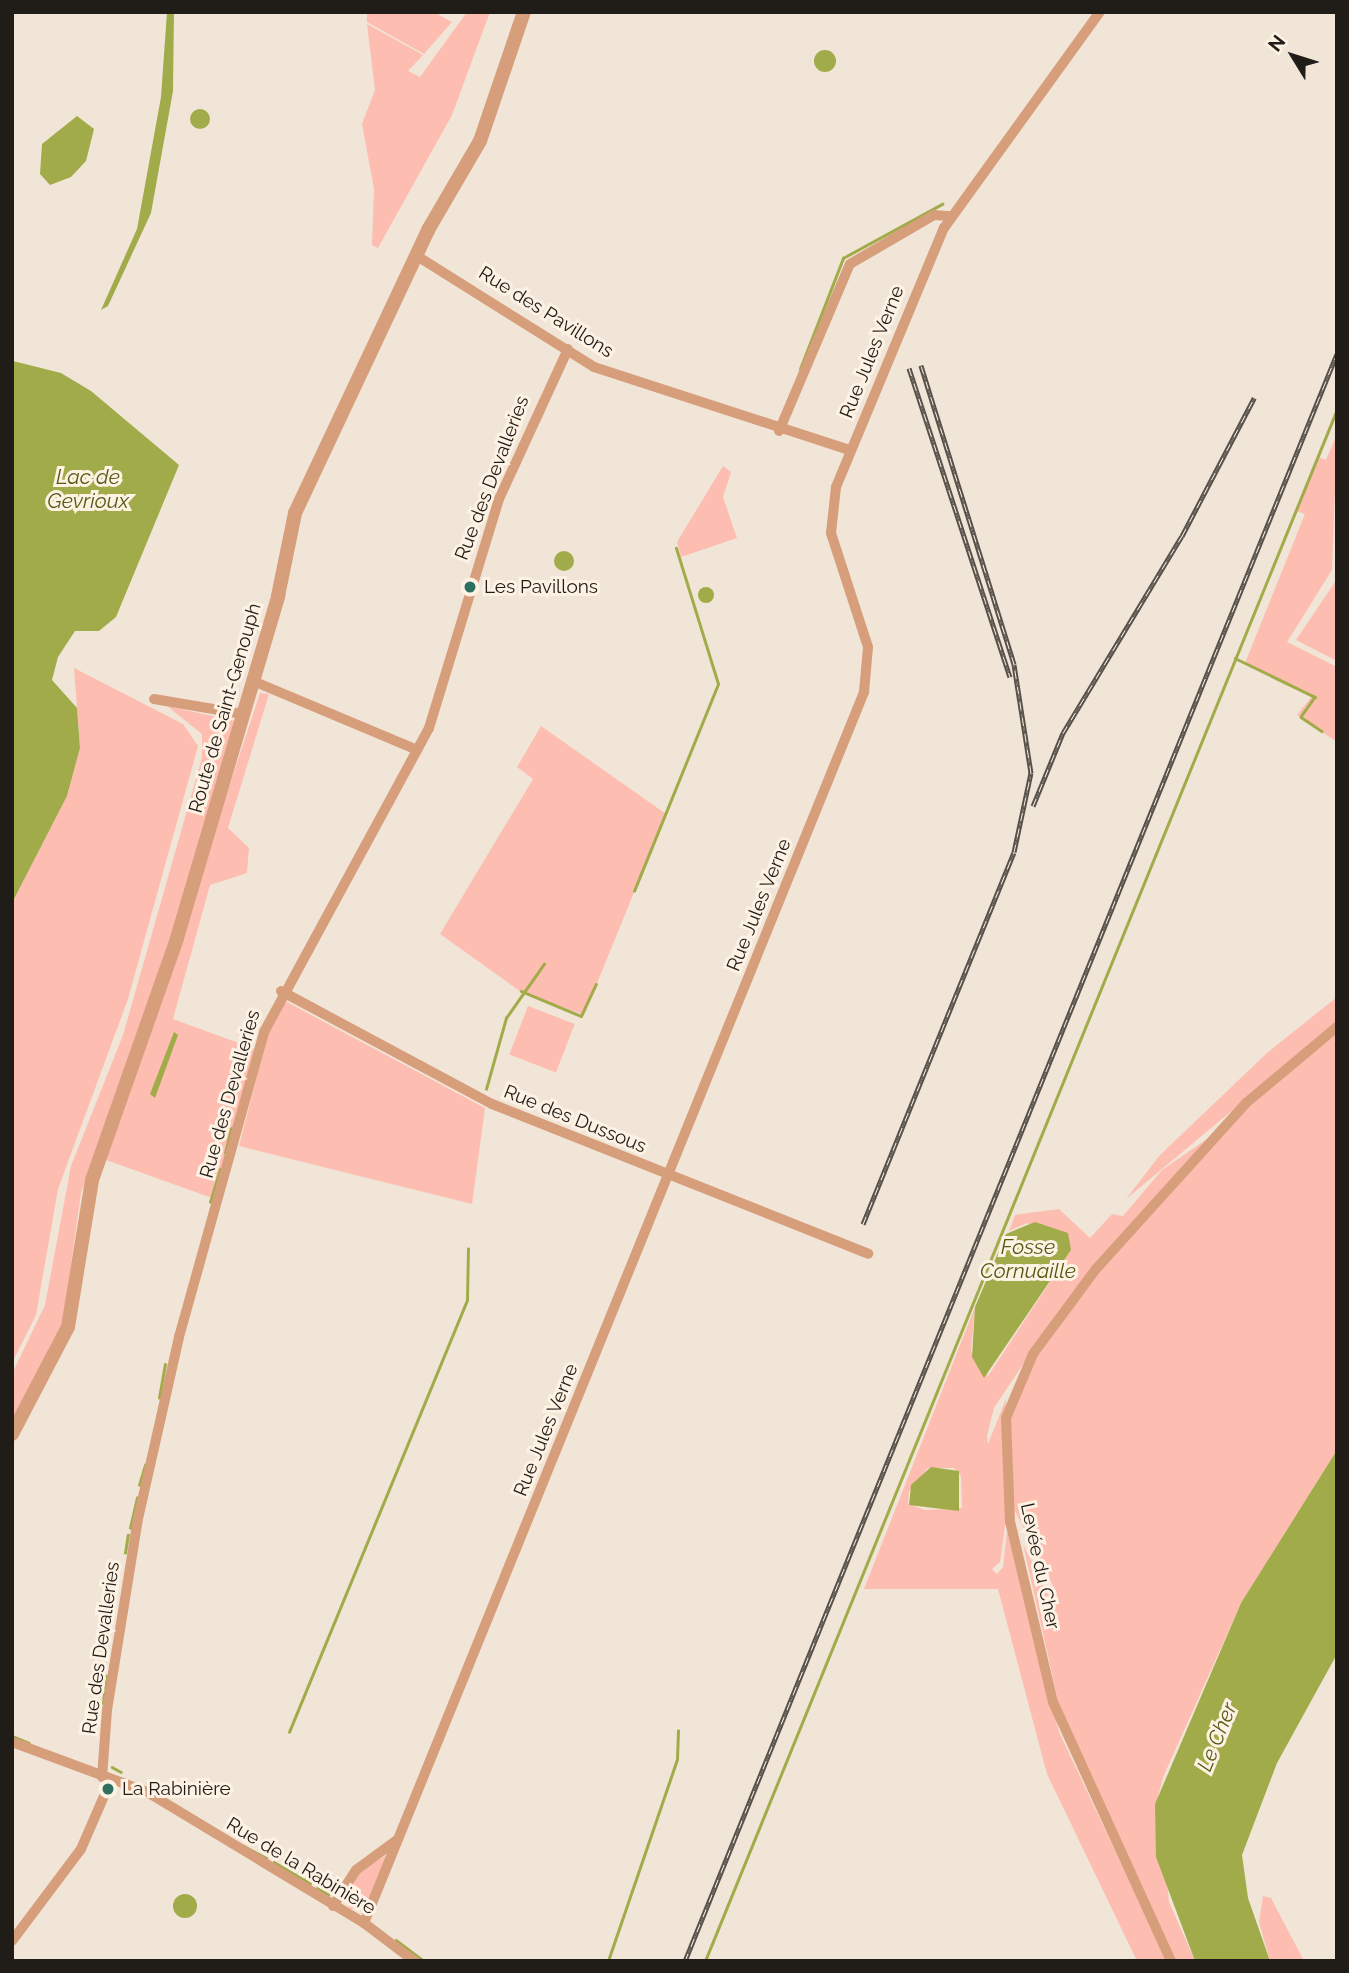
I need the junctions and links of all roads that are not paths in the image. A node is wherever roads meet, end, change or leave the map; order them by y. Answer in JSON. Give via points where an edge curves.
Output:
{"nodes":[{"id":1,"x":524,"y":12,"type":"edge"},
{"id":2,"x":1100,"y":12,"type":"edge"},
{"id":3,"x":950,"y":216,"type":"junction"},
{"id":4,"x":417,"y":256,"type":"junction"},
{"id":5,"x":568,"y":349,"type":"junction"},
{"id":6,"x":779,"y":431,"type":"junction"},
{"id":7,"x":850,"y":450,"type":"junction"},
{"id":8,"x":253,"y":681,"type":"junction"},
{"id":9,"x":154,"y":699,"type":"dead end"},
{"id":10,"x":243,"y":713,"type":"junction"},
{"id":11,"x":417,"y":750,"type":"junction"},
{"id":12,"x":281,"y":991,"type":"junction"},
{"id":13,"x":1337,"y":1027,"type":"edge"},
{"id":14,"x":668,"y":1176,"type":"junction"},
{"id":15,"x":868,"y":1254,"type":"dead end"},
{"id":16,"x":12,"y":1434,"type":"edge"},
{"id":17,"x":12,"y":1742,"type":"edge"},
{"id":18,"x":107,"y":1778,"type":"junction"},
{"id":19,"x":401,"y":1835,"type":"junction"},
{"id":20,"x":333,"y":1906,"type":"junction"},
{"id":21,"x":364,"y":1923,"type":"junction"},
{"id":22,"x":12,"y":1941,"type":"edge"},
{"id":23,"x":414,"y":1961,"type":"edge"},
{"id":24,"x":1171,"y":1961,"type":"edge"}],
"edges":[{"from":1,"to":4,"type":"street","name":"Route de Saint-Genouph","via":[[487,125]]},
{"from":2,"to":3,"type":"street","name":"Rue Jules Verne"},
{"from":3,"to":6,"type":"street","via":[[934,215],[850,264]]},
{"from":3,"to":7,"type":"street","name":"Rue Jules Verne"},
{"from":4,"to":5,"type":"street","name":"Rue des Pavillons"},
{"from":4,"to":8,"type":"street","name":"Route de Saint-Genouph","via":[[312,468]]},
{"from":5,"to":6,"type":"street","name":"Rue des Pavillons","via":[[623,379]]},
{"from":5,"to":11,"type":"street","name":"Rue des Devalleries","via":[[499,499],[442,699]]},
{"from":6,"to":7,"type":"street","name":"Rue des Pavillons"},
{"from":7,"to":14,"type":"street","name":"Rue Jules Verne","via":[[829,518],[868,647],[869,679]]},
{"from":8,"to":10,"type":"street","name":"Route de Saint-Genouph"},
{"from":8,"to":11,"type":"street"},
{"from":9,"to":10,"type":"street"},
{"from":10,"to":16,"type":"street","name":"Route de Saint-Genouph","via":[[158,1000],[92,1180],[68,1327]]},
{"from":11,"to":12,"type":"street","name":"Rue des Devalleries"},
{"from":12,"to":14,"type":"street","name":"Rue des Dussous","via":[[485,1101]]},
{"from":12,"to":18,"type":"street","name":"Rue des Devalleries","via":[[264,1032],[179,1337],[132,1549]]},
{"from":13,"to":24,"type":"street","name":"Levée du Cher","via":[[1246,1103],[1096,1269],[1033,1354],[1006,1418],[1010,1522],[1053,1702]]},
{"from":14,"to":15,"type":"street","name":"Rue des Dussous"},
{"from":14,"to":19,"type":"street","name":"Rue Jules Verne"},
{"from":17,"to":18,"type":"street","name":"Rue de la Rabinière"},
{"from":18,"to":20,"type":"street","name":"Rue de la Rabinière","via":[[147,1792]]},
{"from":18,"to":22,"type":"street","name":"Rue des Devalleries","via":[[82,1849]]},
{"from":19,"to":20,"type":"street","via":[[356,1870]]},
{"from":19,"to":21,"type":"street","name":"Rue Jules Verne"},
{"from":20,"to":21,"type":"street","name":"Rue de la Rabinière"},
{"from":21,"to":23,"type":"street","name":"Rue de la Rabinière"}]}
